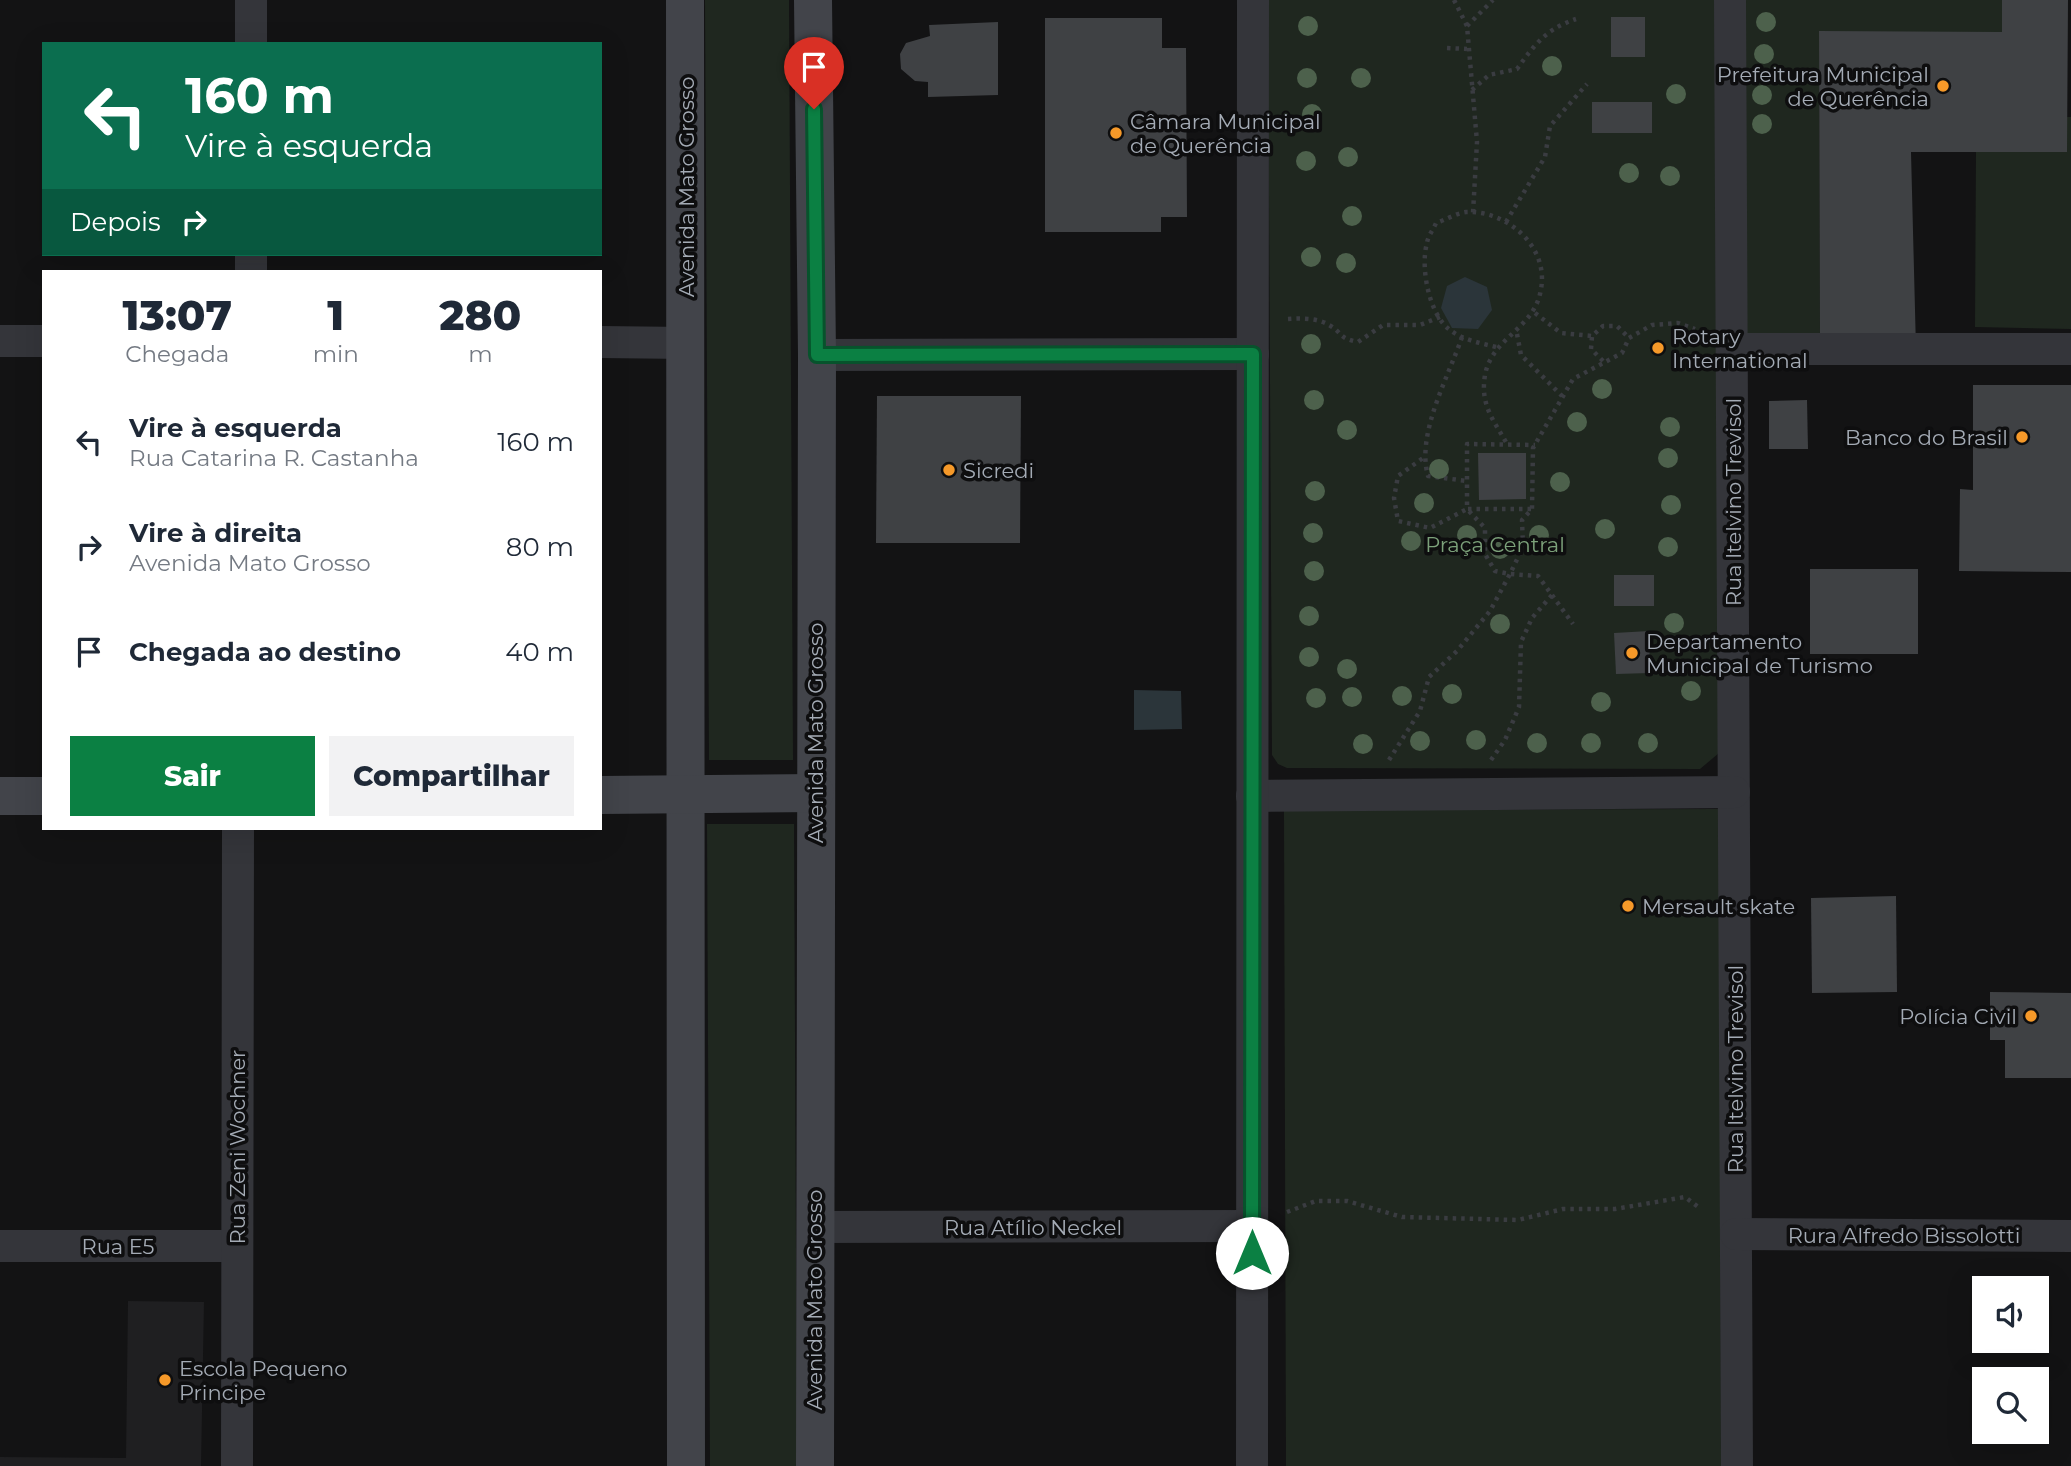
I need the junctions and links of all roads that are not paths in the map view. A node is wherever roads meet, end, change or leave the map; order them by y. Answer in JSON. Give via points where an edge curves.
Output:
{"nodes":[{"id":1,"x":251,"y":0,"type":"edge"},
{"id":2,"x":685,"y":0,"type":"edge"},
{"id":3,"x":813,"y":0,"type":"edge"},
{"id":4,"x":1253,"y":0,"type":"edge"},
{"id":5,"x":1730,"y":0,"type":"edge"},
{"id":6,"x":251,"y":42,"type":"edge"},
{"id":7,"x":0,"y":341,"type":"edge"},
{"id":8,"x":42,"y":341,"type":"edge"},
{"id":9,"x":602,"y":342,"type":"edge"},
{"id":10,"x":687,"y":343,"type":"junction"},
{"id":11,"x":1732,"y":343,"type":"junction"},
{"id":12,"x":2071,"y":349,"type":"edge"},
{"id":13,"x":1253,"y":354,"type":"junction"},
{"id":14,"x":817,"y":355,"type":"junction"},
{"id":15,"x":1734,"y":792,"type":"junction"},
{"id":16,"x":815,"y":793,"type":"junction"},
{"id":17,"x":602,"y":795,"type":"edge"},
{"id":18,"x":687,"y":795,"type":"junction"},
{"id":19,"x":0,"y":796,"type":"edge"},
{"id":20,"x":42,"y":796,"type":"edge"},
{"id":21,"x":1252,"y":796,"type":"junction"},
{"id":22,"x":238,"y":830,"type":"edge"},
{"id":23,"x":1252,"y":1226,"type":"junction"},
{"id":24,"x":813,"y":1227,"type":"junction"},
{"id":25,"x":1736,"y":1234,"type":"junction"},
{"id":26,"x":2071,"y":1236,"type":"edge"},
{"id":27,"x":0,"y":1246,"type":"edge"},
{"id":28,"x":237,"y":1246,"type":"junction"},
{"id":29,"x":237,"y":1466,"type":"edge"},
{"id":30,"x":686,"y":1466,"type":"edge"},
{"id":31,"x":815,"y":1466,"type":"edge"},
{"id":32,"x":1252,"y":1466,"type":"edge"},
{"id":33,"x":1737,"y":1466,"type":"edge"}],
"edges":[{"from":1,"to":6,"type":"street"},
{"from":2,"to":10,"type":"street","name":"Avenida Mato Grosso"},
{"from":3,"to":14,"type":"street","name":"Avenida Mato Grosso"},
{"from":4,"to":13,"type":"street"},
{"from":5,"to":11,"type":"street","name":"Rua Itelvino Trevisol"},
{"from":7,"to":8,"type":"street"},
{"from":9,"to":10,"type":"street"},
{"from":10,"to":18,"type":"street","name":"Avenida Mato Grosso"},
{"from":11,"to":12,"type":"street"},
{"from":11,"to":15,"type":"street","name":"Rua Itelvino Trevisol"},
{"from":13,"to":14,"type":"street"},
{"from":13,"to":21,"type":"street"},
{"from":14,"to":16,"type":"street","name":"Avenida Mato Grosso"},
{"from":15,"to":21,"type":"street"},
{"from":15,"to":25,"type":"street","name":"Rua Itelvino Trevisol"},
{"from":16,"to":18,"type":"street"},
{"from":16,"to":24,"type":"street","name":"Avenida Mato Grosso"},
{"from":17,"to":18,"type":"street"},
{"from":18,"to":30,"type":"street","name":"Avenida Mato Grosso"},
{"from":19,"to":20,"type":"street"},
{"from":21,"to":23,"type":"street"},
{"from":22,"to":28,"type":"street","name":"Rua Zeni Wochner"},
{"from":23,"to":24,"type":"street","name":"Rua Atílio Neckel"},
{"from":23,"to":32,"type":"street"},
{"from":24,"to":31,"type":"street","name":"Avenida Mato Grosso"},
{"from":25,"to":26,"type":"street","name":"Rura Alfredo Bissolotti"},
{"from":25,"to":33,"type":"street","name":"Rua Itelvino Trevisol"},
{"from":27,"to":28,"type":"street","name":"Rua E5"},
{"from":28,"to":29,"type":"street","name":"Rua Zeni Wochner"}]}
